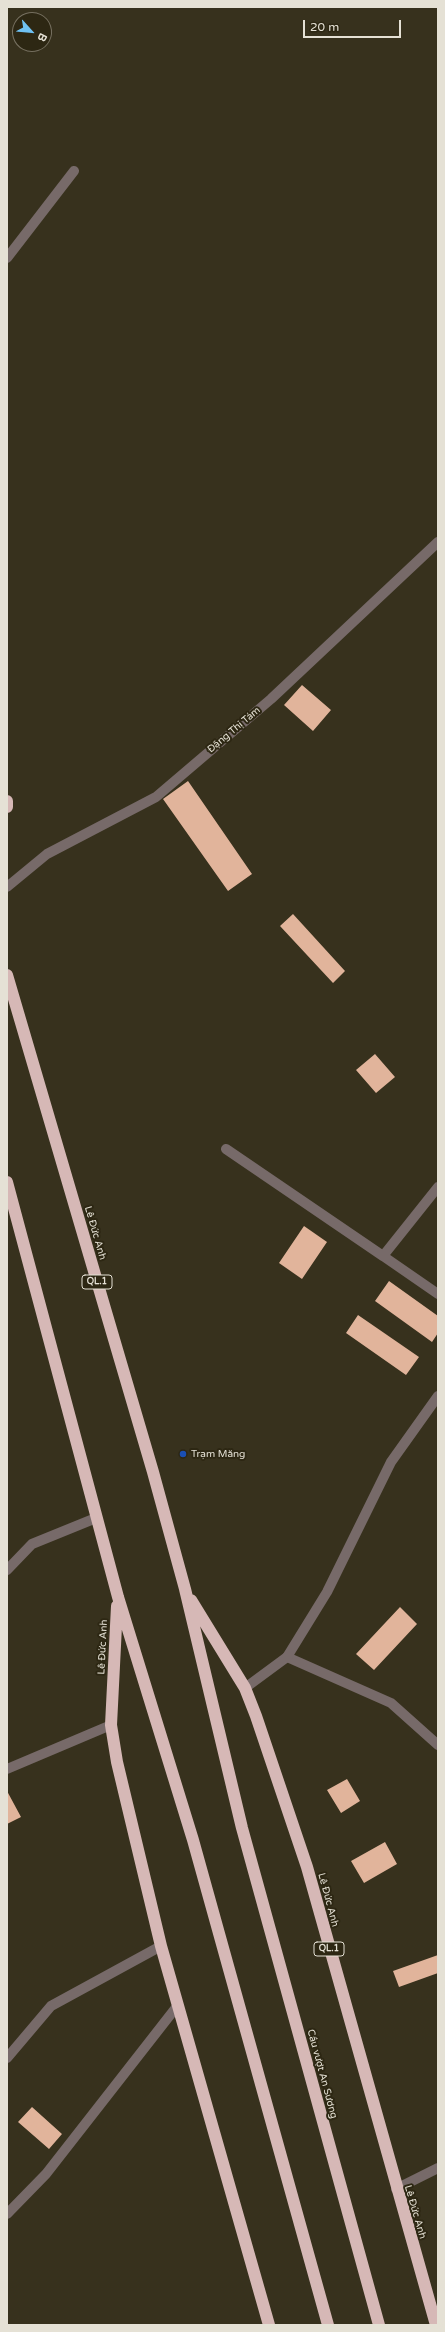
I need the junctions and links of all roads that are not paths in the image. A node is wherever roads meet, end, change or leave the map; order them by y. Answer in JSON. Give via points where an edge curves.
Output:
{"nodes":[{"id":1,"x":74,"y":172,"type":"dead end"},
{"id":2,"x":7,"y":258,"type":"edge"},
{"id":3,"x":437,"y":544,"type":"edge"},
{"id":4,"x":7,"y":801,"type":"edge"},
{"id":5,"x":7,"y":808,"type":"edge"},
{"id":6,"x":7,"y":887,"type":"edge"},
{"id":7,"x":7,"y":975,"type":"edge"},
{"id":8,"x":226,"y":1149,"type":"dead end"},
{"id":9,"x":7,"y":1182,"type":"edge"},
{"id":10,"x":438,"y":1187,"type":"edge"},
{"id":11,"x":383,"y":1256,"type":"junction"},
{"id":12,"x":438,"y":1294,"type":"edge"},
{"id":13,"x":438,"y":1396,"type":"edge"},
{"id":14,"x":96,"y":1518,"type":"junction"},
{"id":15,"x":7,"y":1570,"type":"edge"},
{"id":16,"x":185,"y":1590,"type":"junction"},
{"id":17,"x":118,"y":1597,"type":"junction"},
{"id":18,"x":287,"y":1657,"type":"junction"},
{"id":19,"x":245,"y":1688,"type":"junction"},
{"id":20,"x":111,"y":1725,"type":"junction"},
{"id":21,"x":438,"y":1745,"type":"edge"},
{"id":22,"x":7,"y":1769,"type":"edge"},
{"id":23,"x":242,"y":1828,"type":"joint"},
{"id":24,"x":161,"y":1946,"type":"junction"},
{"id":25,"x":178,"y":2005,"type":"junction"},
{"id":26,"x":7,"y":2058,"type":"edge"},
{"id":27,"x":438,"y":2168,"type":"edge"},
{"id":28,"x":396,"y":2189,"type":"junction"},
{"id":29,"x":7,"y":2214,"type":"edge"},
{"id":30,"x":269,"y":2325,"type":"edge"},
{"id":31,"x":328,"y":2325,"type":"edge"},
{"id":32,"x":379,"y":2325,"type":"edge"},
{"id":33,"x":436,"y":2325,"type":"edge"}],
"edges":[{"from":1,"to":2,"type":"street"},
{"from":3,"to":6,"type":"street","name":"Đặng Thị Tám","via":[[271,699],[156,797],[47,854]]},
{"from":4,"to":5,"type":"highway"},
{"from":7,"to":16,"type":"highway","name":"Lê Đức Anh","number":"QL.1"},
{"from":8,"to":11,"type":"street"},
{"from":9,"to":14,"type":"highway","name":"Lê Đức Anh"},
{"from":10,"to":11,"type":"street"},
{"from":11,"to":12,"type":"street"},
{"from":13,"to":18,"type":"street","via":[[391,1462],[327,1592]]},
{"from":14,"to":15,"type":"street","via":[[32,1544]]},
{"from":14,"to":17,"type":"highway","name":"Lê Đức Anh"},
{"from":16,"to":19,"type":"highway","name":"Lê Đức Anh","number":"QL.1"},
{"from":16,"to":23,"type":"highway","name":"Lê Đức Anh","number":"QL.1"},
{"from":17,"to":20,"type":"highway","name":"Lê Đức Anh"},
{"from":17,"to":31,"type":"highway","name":"Lê Đức Anh","via":[[193,1840]]},
{"from":18,"to":19,"type":"street"},
{"from":18,"to":21,"type":"street","via":[[391,1703]]},
{"from":19,"to":28,"type":"highway","name":"Lê Đức Anh","number":"QL.1","via":[[307,1867]]},
{"from":20,"to":22,"type":"street"},
{"from":20,"to":24,"type":"highway","name":"Lê Đức Anh","via":[[117,1762]]},
{"from":23,"to":32,"type":"highway","name":"Cầu vượt An Sương","number":"QL.1"},
{"from":24,"to":25,"type":"highway","name":"Lê Đức Anh"},
{"from":24,"to":26,"type":"street","via":[[51,2006]]},
{"from":25,"to":29,"type":"street","via":[[46,2174]]},
{"from":25,"to":30,"type":"highway","name":"Lê Đức Anh"},
{"from":27,"to":28,"type":"street"},
{"from":28,"to":33,"type":"highway","name":"Lê Đức Anh","number":"QL.1"}]}
